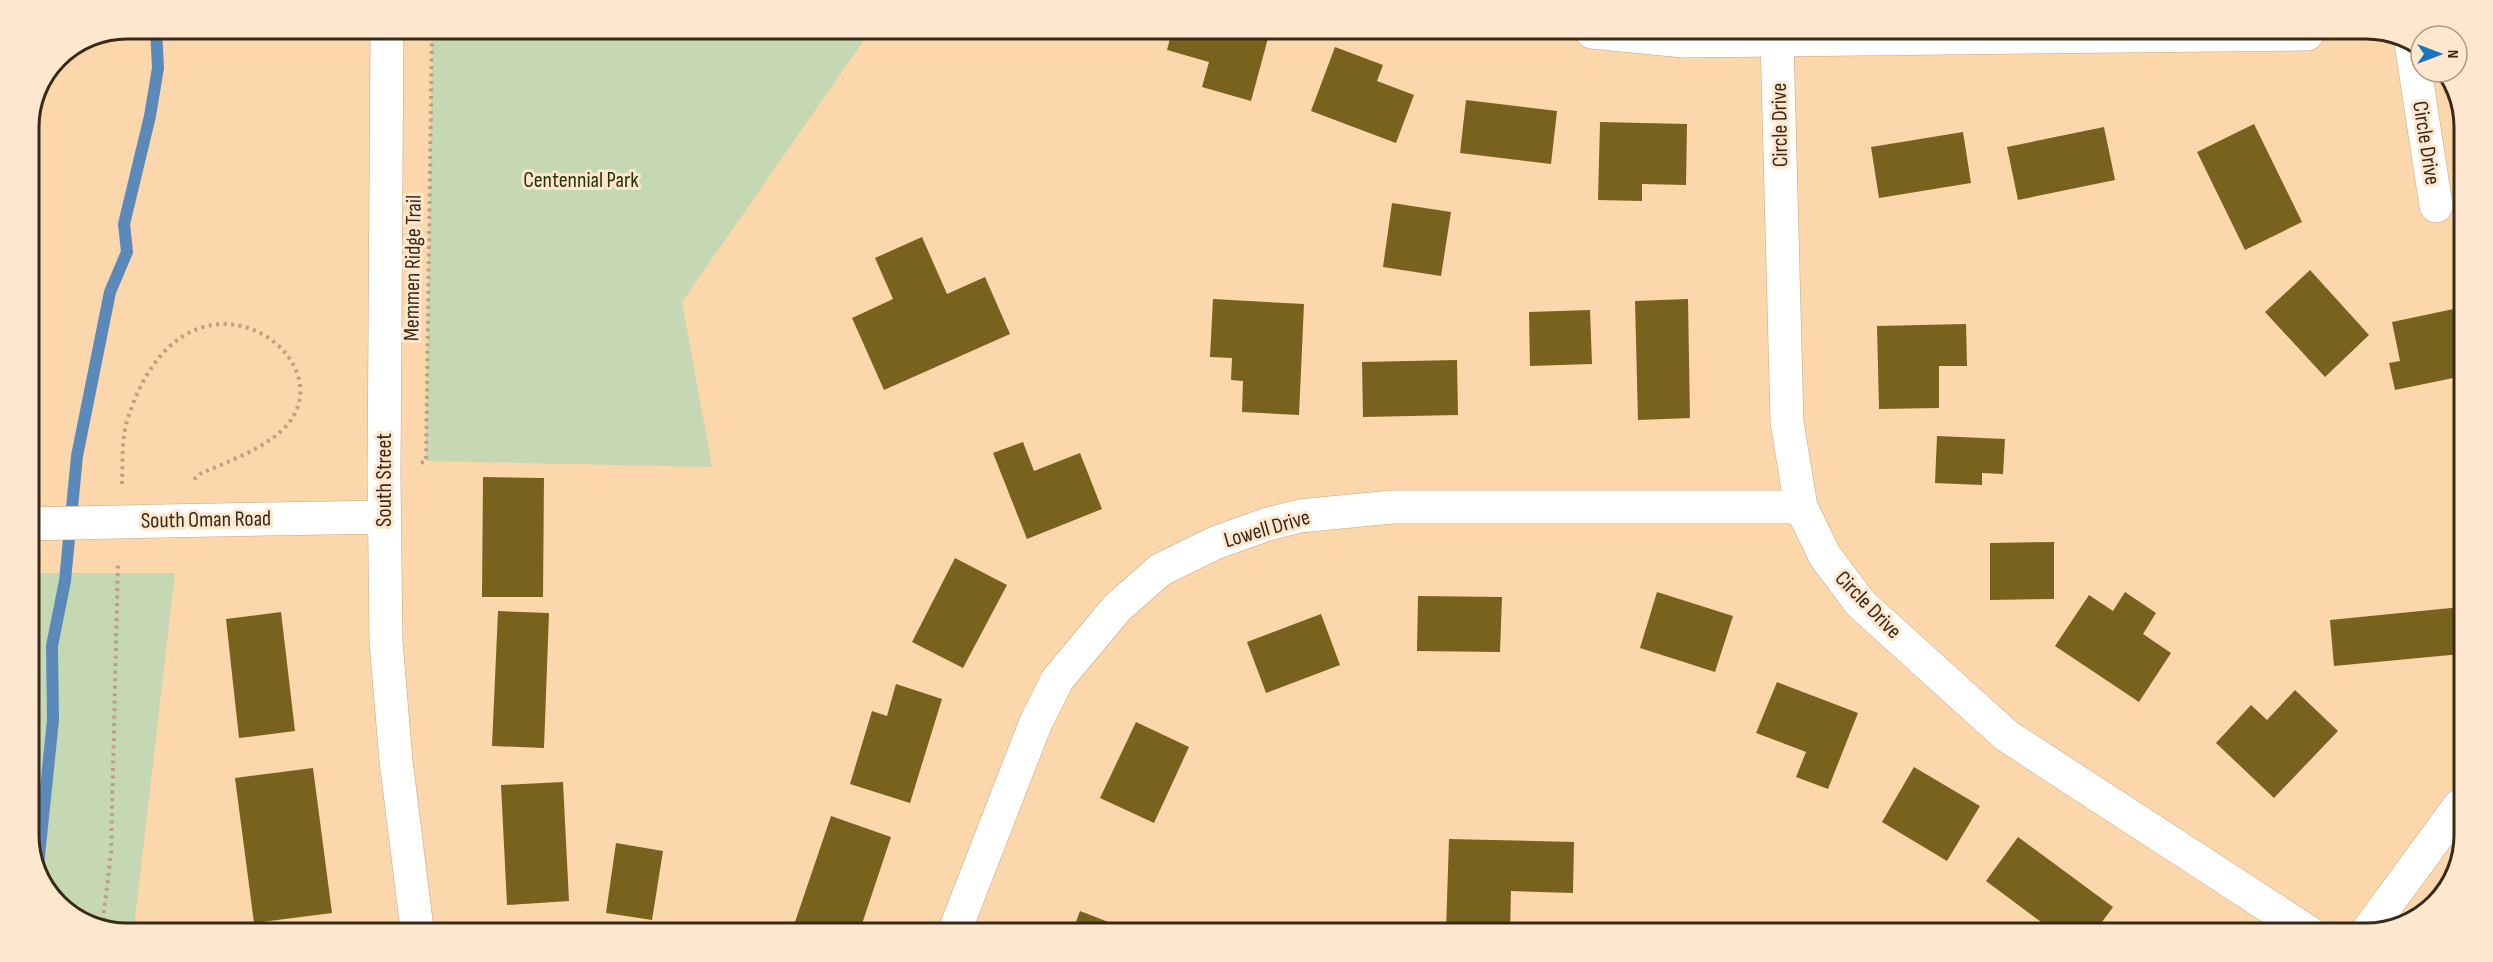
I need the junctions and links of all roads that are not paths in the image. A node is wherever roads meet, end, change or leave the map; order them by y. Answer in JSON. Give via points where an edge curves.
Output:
{"nodes":[{"id":1,"x":387,"y":39,"type":"edge"},
{"id":2,"x":1663,"y":39,"type":"edge"},
{"id":3,"x":1777,"y":39,"type":"joint"},
{"id":4,"x":2417,"y":84,"type":"edge"},
{"id":5,"x":2436,"y":206,"type":"dead end"},
{"id":6,"x":1801,"y":507,"type":"junction"},
{"id":7,"x":384,"y":517,"type":"junction"},
{"id":8,"x":39,"y":524,"type":"edge"},
{"id":9,"x":2454,"y":813,"type":"edge"},
{"id":10,"x":2374,"y":922,"type":"edge"},
{"id":11,"x":416,"y":923,"type":"edge"},
{"id":12,"x":958,"y":923,"type":"edge"},
{"id":13,"x":2295,"y":923,"type":"edge"}],
"edges":[{"from":1,"to":7,"type":"street","name":"South Street"},
{"from":2,"to":3,"type":"street"},
{"from":3,"to":6,"type":"street","name":"Circle Drive","via":[[1787,422]]},
{"from":4,"to":5,"type":"street","name":"Circle Drive"},
{"from":6,"to":12,"type":"street","name":"Lowell Drive","via":[[1392,507],[1336,511],[1268,524],[1215,543],[1160,570],[1117,608],[1057,680],[1036,722]]},
{"from":6,"to":13,"type":"street","name":"Circle Drive","via":[[1825,556],[1861,603],[2007,736]]},
{"from":7,"to":8,"type":"street","name":"South Oman Road","bridge":true},
{"from":7,"to":11,"type":"street","name":"South Street","via":[[390,701]]},
{"from":9,"to":10,"type":"street"}]}
